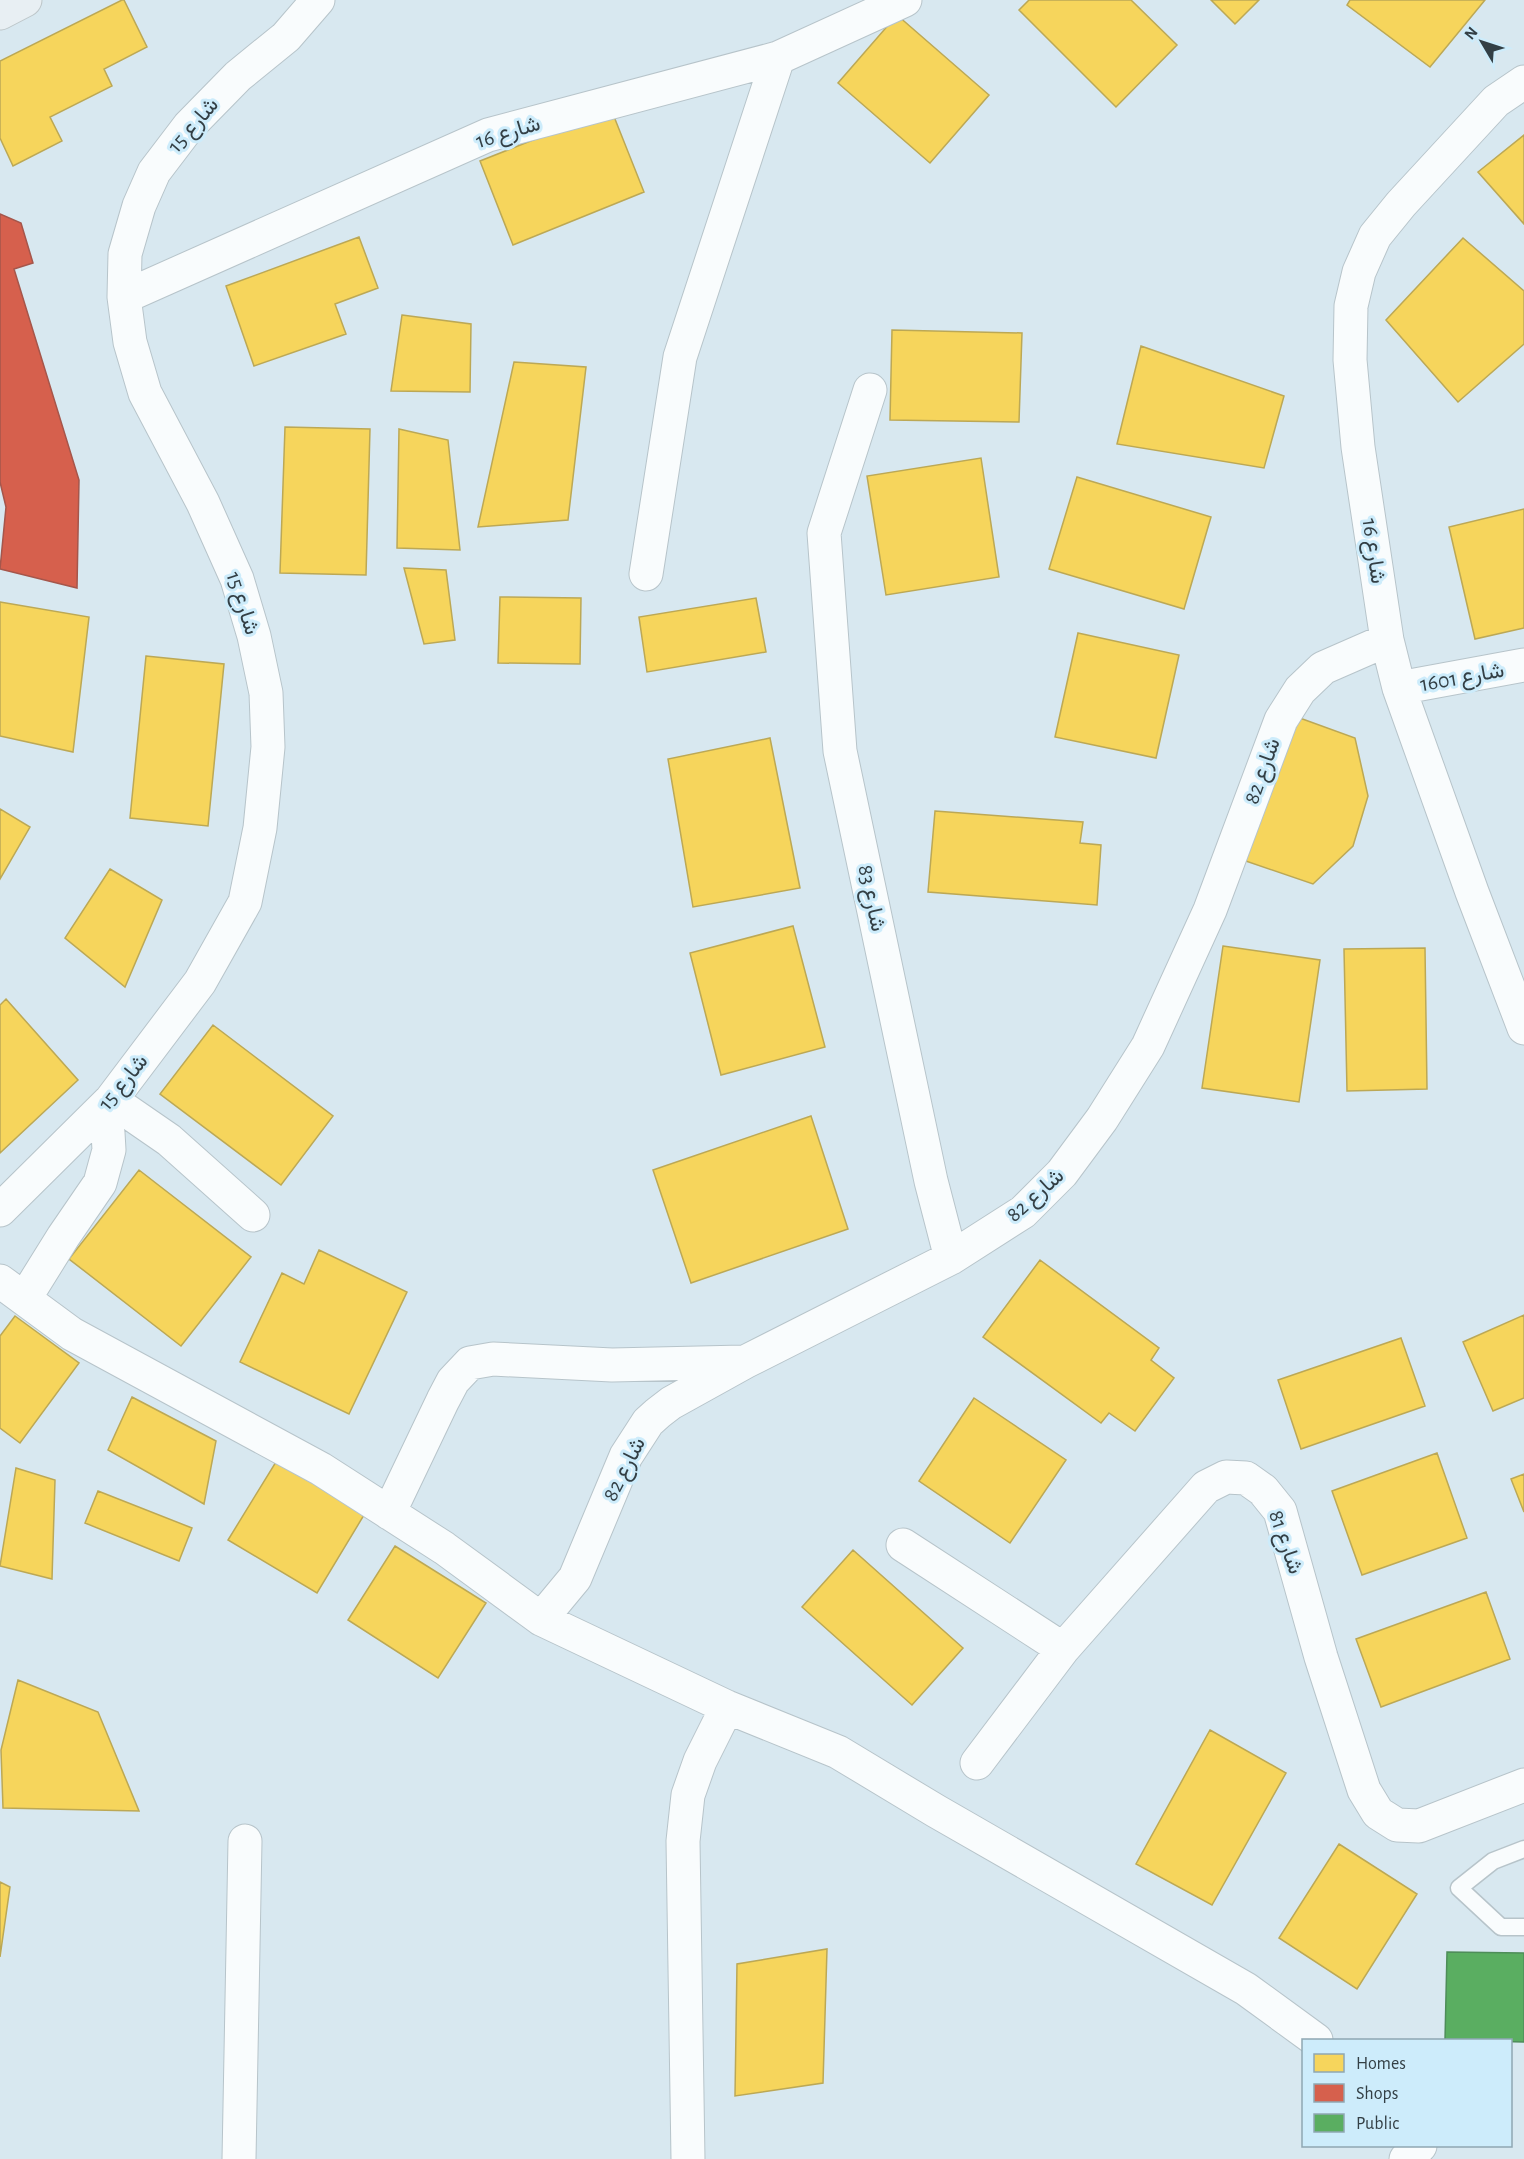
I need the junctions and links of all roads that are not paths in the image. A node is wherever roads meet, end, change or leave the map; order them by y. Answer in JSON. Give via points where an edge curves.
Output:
{"nodes":[{"id":1,"x":25,"y":0,"type":"edge"},
{"id":2,"x":318,"y":0,"type":"edge"},
{"id":3,"x":905,"y":0,"type":"edge"},
{"id":4,"x":0,"y":14,"type":"edge"},
{"id":5,"x":778,"y":58,"type":"junction"},
{"id":6,"x":1524,"y":82,"type":"edge"},
{"id":7,"x":124,"y":297,"type":"junction"},
{"id":8,"x":870,"y":390,"type":"dead end"},
{"id":9,"x":646,"y":574,"type":"dead end"},
{"id":10,"x":1387,"y":640,"type":"junction"},
{"id":11,"x":1524,"y":665,"type":"edge"},
{"id":12,"x":1399,"y":688,"type":"junction"},
{"id":13,"x":1524,"y":1028,"type":"edge"},
{"id":14,"x":106,"y":1105,"type":"junction"},
{"id":15,"x":0,"y":1210,"type":"edge"},
{"id":16,"x":253,"y":1215,"type":"dead end"},
{"id":17,"x":951,"y":1258,"type":"junction"},
{"id":18,"x":12,"y":1290,"type":"edge"},
{"id":19,"x":745,"y":1362,"type":"junction"},
{"id":20,"x":389,"y":1513,"type":"junction"},
{"id":21,"x":903,"y":1545,"type":"dead end"},
{"id":22,"x":541,"y":1619,"type":"junction"},
{"id":23,"x":1063,"y":1649,"type":"junction"},
{"id":24,"x":728,"y":1707,"type":"junction"},
{"id":25,"x":977,"y":1763,"type":"dead end"},
{"id":26,"x":1524,"y":1785,"type":"edge"},
{"id":27,"x":245,"y":1841,"type":"dead end"},
{"id":28,"x":1524,"y":1849,"type":"edge"},
{"id":29,"x":1524,"y":1927,"type":"edge"},
{"id":30,"x":1315,"y":2039,"type":"edge"},
{"id":31,"x":1420,"y":2147,"type":"edge"},
{"id":32,"x":1424,"y":2147,"type":"edge"},
{"id":33,"x":238,"y":2159,"type":"edge"},
{"id":34,"x":688,"y":2159,"type":"edge"},
{"id":35,"x":1406,"y":2159,"type":"edge"},
{"id":36,"x":1437,"y":2159,"type":"edge"}],
"edges":[{"from":1,"to":4,"type":"highway"},
{"from":2,"to":7,"type":"street","name":"شارع 15","via":[[286,37],[238,76],[189,126],[154,172],[125,254]]},
{"from":3,"to":5,"type":"street","name":"شارع 16"},
{"from":5,"to":7,"type":"street","name":"شارع 16","via":[[488,135]]},
{"from":5,"to":9,"type":"street","via":[[680,357]]},
{"from":6,"to":10,"type":"street","name":"شارع 16","via":[[1496,101],[1401,204],[1375,236],[1359,272],[1351,306],[1350,360],[1358,447]]},
{"from":7,"to":14,"type":"street","name":"شارع 15","via":[[130,342],[145,393],[237,579],[266,693],[268,747],[260,828],[244,902],[200,982]]},
{"from":8,"to":17,"type":"street","name":"شارع 83","via":[[824,533],[840,751],[931,1181]]},
{"from":10,"to":12,"type":"street","name":"شارع 16"},
{"from":10,"to":17,"type":"street","name":"شارع 82","via":[[1323,668],[1300,690],[1281,720],[1210,910],[1148,1046],[1102,1119],[1062,1173],[1023,1212]]},
{"from":11,"to":12,"type":"street","name":"شارع 1601"},
{"from":12,"to":13,"type":"street","name":"شارع 16"},
{"from":14,"to":15,"type":"street","name":"شارع 15"},
{"from":14,"to":16,"type":"street","via":[[169,1140]]},
{"from":14,"to":18,"type":"street","via":[[108,1150],[100,1183],[63,1237]]},
{"from":17,"to":19,"type":"street","name":"شارع 82"},
{"from":18,"to":20,"type":"street","via":[[72,1334],[321,1469]]},
{"from":19,"to":20,"type":"street","via":[[612,1365],[493,1359],[470,1363],[453,1381]]},
{"from":19,"to":22,"type":"street","name":"شارع 82","via":[[671,1403],[648,1422],[626,1456],[575,1578]]},
{"from":20,"to":22,"type":"street"},
{"from":21,"to":23,"type":"street"},
{"from":22,"to":24,"type":"street"},
{"from":23,"to":25,"type":"street","name":"شارع 81"},
{"from":23,"to":26,"type":"street","name":"شارع 81","via":[[1206,1487],[1226,1477],[1246,1478],[1263,1490],[1280,1511],[1364,1790],[1378,1813],[1397,1825],[1419,1826]]},
{"from":24,"to":30,"type":"street","via":[[838,1752],[1246,1989]]},
{"from":24,"to":34,"type":"street","via":[[700,1761],[688,1795],[682,1840]]},
{"from":27,"to":33,"type":"street"},
{"from":28,"to":29,"type":"lane","via":[[1493,1861],[1459,1888],[1501,1928]]},
{"from":31,"to":35,"type":"street"},
{"from":32,"to":36,"type":"street"}]}
